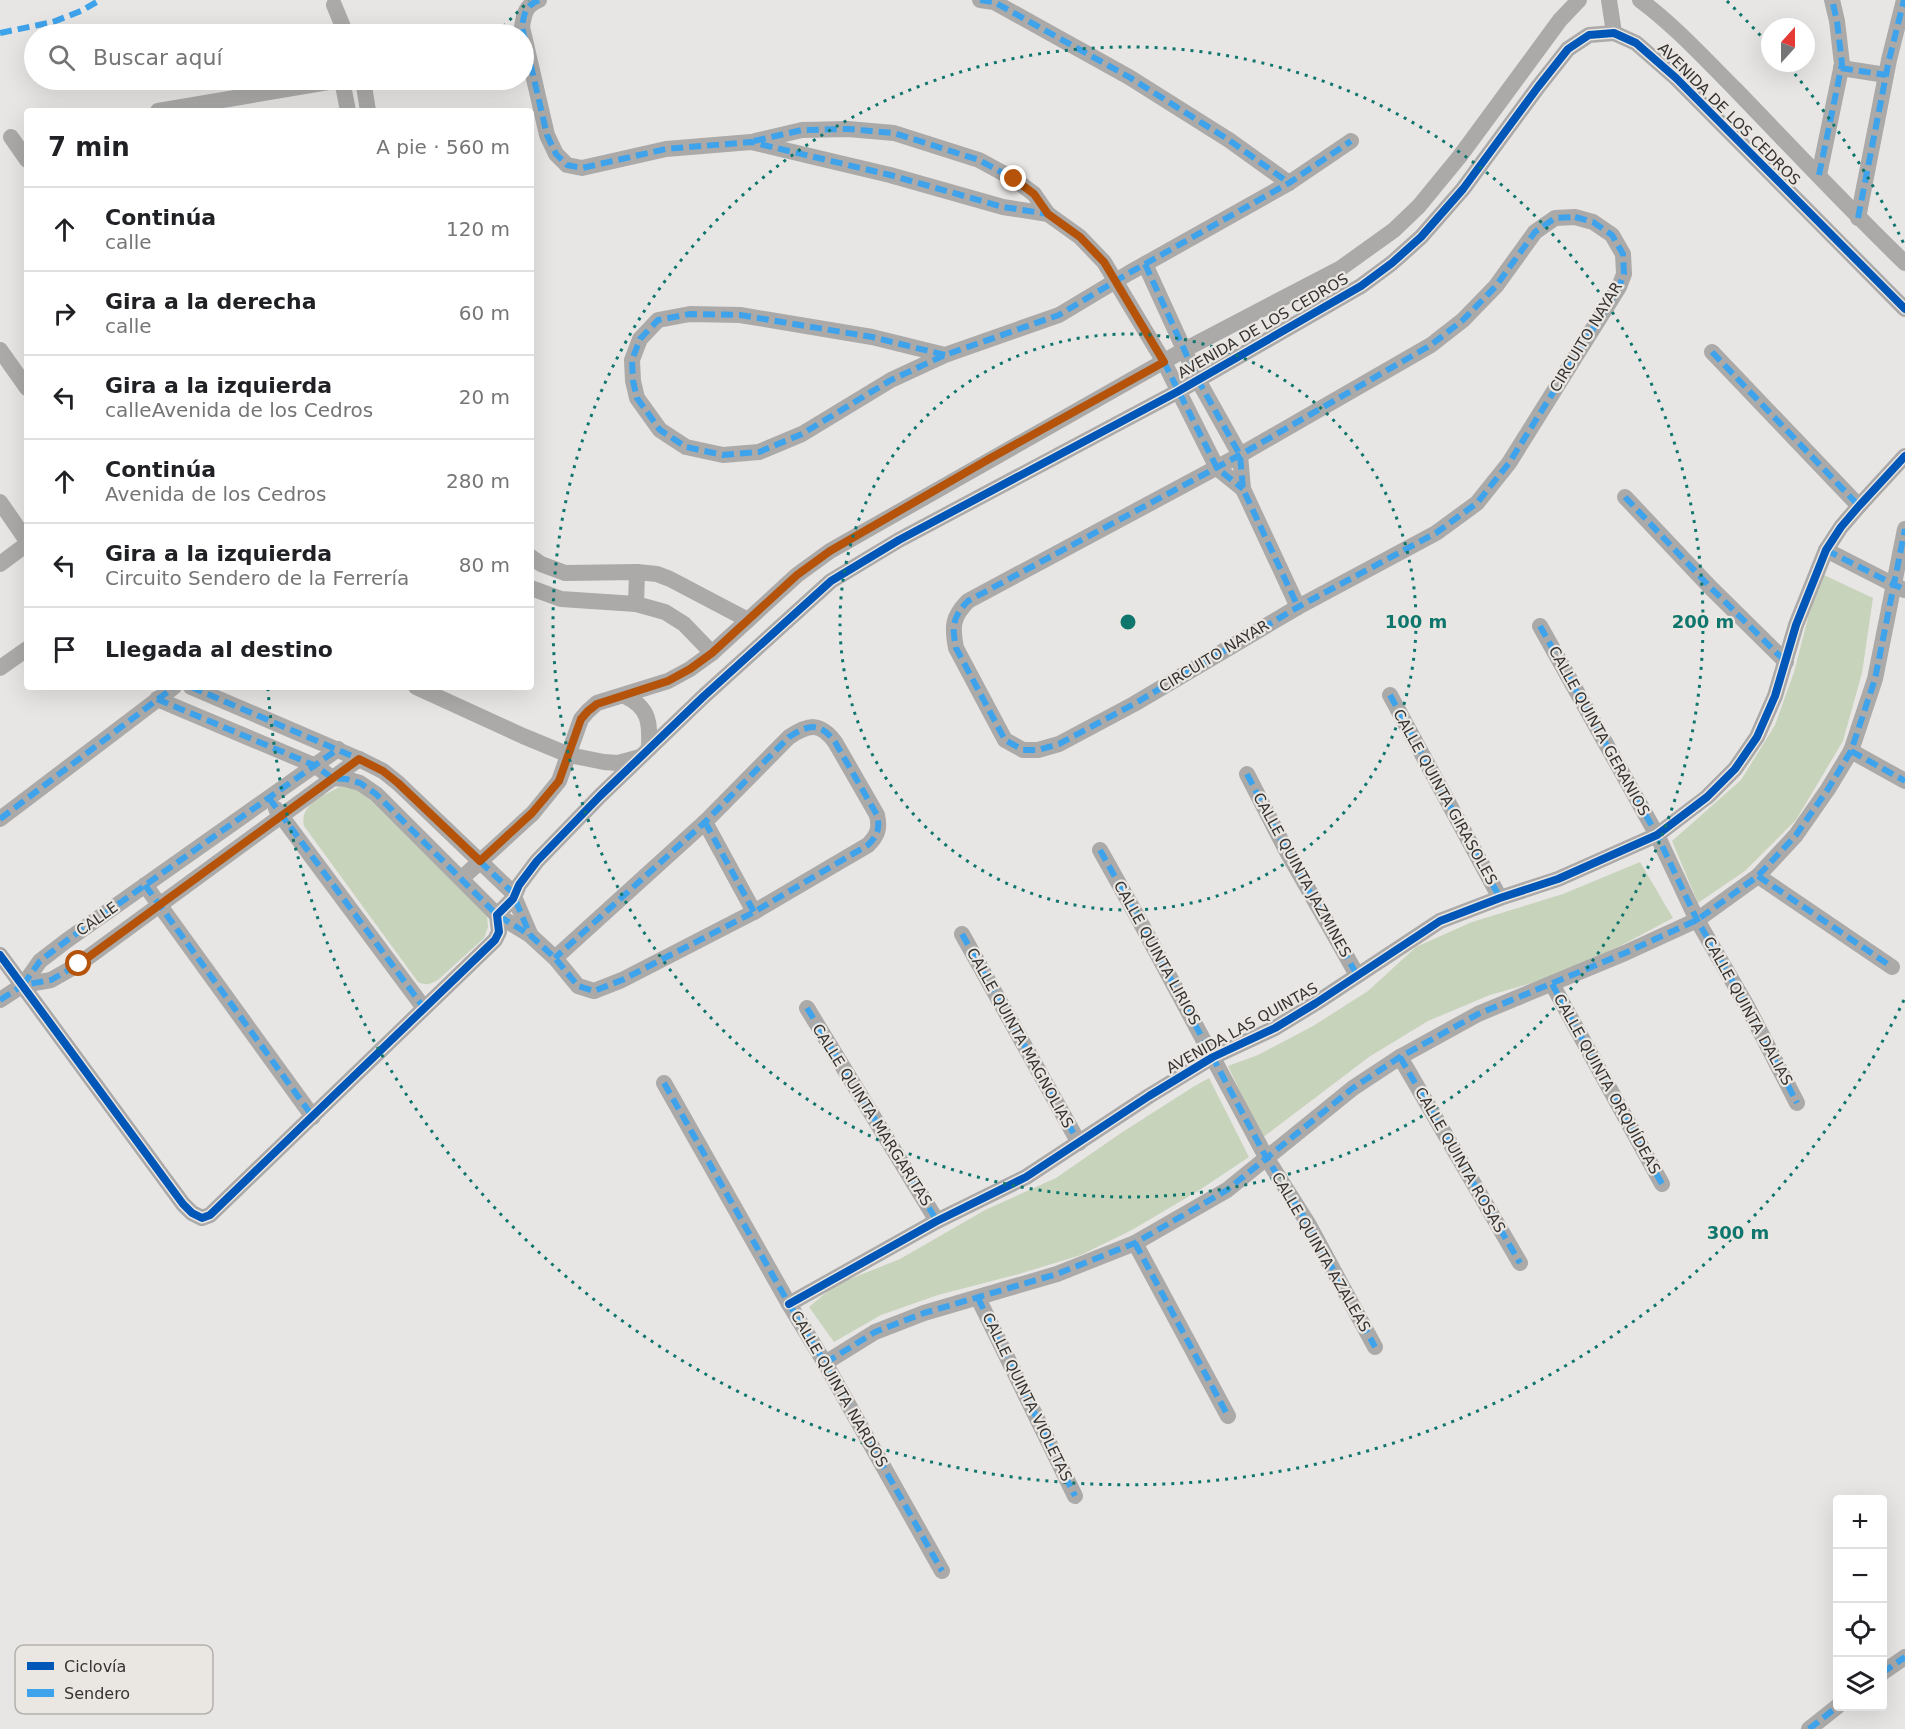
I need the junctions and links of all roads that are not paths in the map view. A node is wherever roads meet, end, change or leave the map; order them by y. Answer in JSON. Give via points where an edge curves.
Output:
{"nodes":[{"id":1,"x":539,"y":0,"type":"edge"},
{"id":2,"x":1579,"y":0,"type":"edge"},
{"id":3,"x":1610,"y":0,"type":"edge"},
{"id":4,"x":1640,"y":0,"type":"edge"},
{"id":5,"x":1832,"y":0,"type":"edge"},
{"id":6,"x":1904,"y":0,"type":"edge"},
{"id":7,"x":989,"y":1,"type":"edge"},
{"id":8,"x":334,"y":5,"type":"dead end"},
{"id":9,"x":342,"y":24,"type":"edge"},
{"id":10,"x":522,"y":24,"type":"edge"},
{"id":11,"x":1614,"y":33,"type":"junction"},
{"id":12,"x":1841,"y":68,"type":"junction"},
{"id":13,"x":1886,"y":75,"type":"junction"},
{"id":14,"x":534,"y":79,"type":"edge"},
{"id":15,"x":282,"y":90,"type":"edge"},
{"id":16,"x":343,"y":90,"type":"edge"},
{"id":17,"x":365,"y":90,"type":"edge"},
{"id":18,"x":176,"y":108,"type":"edge"},
{"id":19,"x":347,"y":108,"type":"edge"},
{"id":20,"x":368,"y":108,"type":"edge"},
{"id":21,"x":13,"y":136,"type":"edge"},
{"id":22,"x":1351,"y":141,"type":"dead end"},
{"id":23,"x":751,"y":142,"type":"junction"},
{"id":24,"x":24,"y":155,"type":"edge"},
{"id":25,"x":1819,"y":175,"type":"junction"},
{"id":26,"x":1289,"y":183,"type":"junction"},
{"id":27,"x":1048,"y":214,"type":"junction"},
{"id":28,"x":1858,"y":218,"type":"junction"},
{"id":29,"x":1905,"y":263,"type":"edge"},
{"id":30,"x":1145,"y":264,"type":"junction"},
{"id":31,"x":1117,"y":281,"type":"junction"},
{"id":32,"x":1905,"y":309,"type":"edge"},
{"id":33,"x":0,"y":350,"type":"edge"},
{"id":34,"x":1184,"y":350,"type":"junction"},
{"id":35,"x":1712,"y":352,"type":"dead end"},
{"id":36,"x":945,"y":355,"type":"junction"},
{"id":37,"x":1164,"y":362,"type":"junction"},
{"id":38,"x":1198,"y":380,"type":"junction"},
{"id":39,"x":24,"y":384,"type":"edge"},
{"id":40,"x":1177,"y":392,"type":"junction"},
{"id":41,"x":1240,"y":455,"type":"junction"},
{"id":42,"x":1905,"y":456,"type":"edge"},
{"id":43,"x":1217,"y":468,"type":"junction"},
{"id":44,"x":1243,"y":489,"type":"junction"},
{"id":45,"x":1625,"y":497,"type":"dead end"},
{"id":46,"x":0,"y":502,"type":"edge"},
{"id":47,"x":1859,"y":506,"type":"junction"},
{"id":48,"x":1905,"y":530,"type":"edge"},
{"id":49,"x":24,"y":538,"type":"edge"},
{"id":50,"x":24,"y":545,"type":"edge"},
{"id":51,"x":1826,"y":550,"type":"junction"},
{"id":52,"x":534,"y":559,"type":"edge"},
{"id":53,"x":0,"y":564,"type":"edge"},
{"id":54,"x":637,"y":572,"type":"junction"},
{"id":55,"x":1900,"y":588,"type":"edge"},
{"id":56,"x":534,"y":589,"type":"edge"},
{"id":57,"x":636,"y":604,"type":"junction"},
{"id":58,"x":1298,"y":607,"type":"junction"},
{"id":59,"x":748,"y":620,"type":"junction"},
{"id":60,"x":1540,"y":626,"type":"dead end"},
{"id":61,"x":732,"y":635,"type":"junction"},
{"id":62,"x":24,"y":650,"type":"edge"},
{"id":63,"x":712,"y":653,"type":"junction"},
{"id":64,"x":750,"y":654,"type":"junction"},
{"id":65,"x":1786,"y":662,"type":"junction"},
{"id":66,"x":0,"y":668,"type":"edge"},
{"id":67,"x":170,"y":690,"type":"edge"},
{"id":68,"x":198,"y":690,"type":"edge"},
{"id":69,"x":423,"y":690,"type":"edge"},
{"id":70,"x":625,"y":696,"type":"junction"},
{"id":71,"x":1390,"y":696,"type":"dead end"},
{"id":72,"x":157,"y":699,"type":"junction"},
{"id":73,"x":338,"y":749,"type":"junction"},
{"id":74,"x":1851,"y":751,"type":"junction"},
{"id":75,"x":645,"y":753,"type":"junction"},
{"id":76,"x":569,"y":755,"type":"junction"},
{"id":77,"x":359,"y":759,"type":"junction"},
{"id":78,"x":316,"y":766,"type":"junction"},
{"id":79,"x":1246,"y":774,"type":"dead end"},
{"id":80,"x":332,"y":778,"type":"junction"},
{"id":81,"x":1905,"y":781,"type":"edge"},
{"id":82,"x":269,"y":798,"type":"junction"},
{"id":83,"x":281,"y":816,"type":"junction"},
{"id":84,"x":0,"y":819,"type":"edge"},
{"id":85,"x":705,"y":822,"type":"junction"},
{"id":86,"x":1657,"y":835,"type":"junction"},
{"id":87,"x":1100,"y":849,"type":"dead end"},
{"id":88,"x":480,"y":861,"type":"junction"},
{"id":89,"x":1758,"y":876,"type":"junction"},
{"id":90,"x":462,"y":878,"type":"junction"},
{"id":91,"x":146,"y":885,"type":"junction"},
{"id":92,"x":514,"y":895,"type":"junction"},
{"id":93,"x":1500,"y":898,"type":"junction"},
{"id":94,"x":160,"y":904,"type":"junction"},
{"id":95,"x":754,"y":912,"type":"junction"},
{"id":96,"x":497,"y":915,"type":"junction"},
{"id":97,"x":1697,"y":920,"type":"junction"},
{"id":98,"x":962,"y":934,"type":"dead end"},
{"id":99,"x":530,"y":935,"type":"junction"},
{"id":100,"x":0,"y":955,"type":"edge"},
{"id":101,"x":555,"y":958,"type":"junction"},
{"id":102,"x":1892,"y":967,"type":"dead end"},
{"id":103,"x":1357,"y":975,"type":"junction"},
{"id":104,"x":1552,"y":984,"type":"junction"},
{"id":105,"x":23,"y":986,"type":"junction"},
{"id":106,"x":0,"y":1000,"type":"edge"},
{"id":107,"x":424,"y":1008,"type":"junction"},
{"id":108,"x":807,"y":1008,"type":"dead end"},
{"id":109,"x":1213,"y":1057,"type":"junction"},
{"id":110,"x":1400,"y":1057,"type":"junction"},
{"id":111,"x":664,"y":1083,"type":"dead end"},
{"id":112,"x":1797,"y":1103,"type":"dead end"},
{"id":113,"x":313,"y":1117,"type":"junction"},
{"id":114,"x":1078,"y":1143,"type":"junction"},
{"id":115,"x":1266,"y":1157,"type":"junction"},
{"id":116,"x":1662,"y":1184,"type":"dead end"},
{"id":117,"x":937,"y":1221,"type":"junction"},
{"id":118,"x":1135,"y":1243,"type":"junction"},
{"id":119,"x":1520,"y":1263,"type":"dead end"},
{"id":120,"x":978,"y":1298,"type":"junction"},
{"id":121,"x":789,"y":1304,"type":"junction"},
{"id":122,"x":1375,"y":1347,"type":"dead end"},
{"id":123,"x":825,"y":1363,"type":"junction"},
{"id":124,"x":1228,"y":1416,"type":"dead end"},
{"id":125,"x":1075,"y":1497,"type":"dead end"},
{"id":126,"x":942,"y":1570,"type":"dead end"},
{"id":127,"x":1905,"y":1656,"type":"edge"},
{"id":128,"x":1887,"y":1669,"type":"edge"},
{"id":129,"x":1833,"y":1711,"type":"edge"},
{"id":130,"x":1809,"y":1729,"type":"edge"}],
"edges":[{"from":1,"to":10,"type":"street","via":[[524,12]]},
{"from":2,"to":34,"type":"street","name":"AVENIDA DE LOS CEDROS","via":[[1460,156],[1394,230],[1341,268]]},
{"from":3,"to":11,"type":"street"},
{"from":4,"to":25,"type":"street","name":"AVENIDA DE LOS CEDROS","via":[[1660,15]]},
{"from":5,"to":12,"type":"street"},
{"from":6,"to":13,"type":"street"},
{"from":7,"to":26,"type":"street","via":[[1129,77]]},
{"from":8,"to":9,"type":"street"},
{"from":11,"to":32,"type":"street","name":"AVENIDA DE LOS CEDROS","via":[[1636,43],[1676,78]]},
{"from":11,"to":38,"type":"street","name":"AVENIDA DE LOS CEDROS","via":[[1589,35],[1568,49],[1464,189],[1392,263]]},
{"from":12,"to":13,"type":"street"},
{"from":12,"to":25,"type":"street"},
{"from":13,"to":28,"type":"street"},
{"from":14,"to":23,"type":"street","via":[[547,135],[556,154],[567,165],[582,168],[666,149]]},
{"from":15,"to":18,"type":"street"},
{"from":16,"to":19,"type":"street"},
{"from":17,"to":20,"type":"street"},
{"from":21,"to":24,"type":"street"},
{"from":22,"to":26,"type":"street"},
{"from":23,"to":27,"type":"street","via":[[1003,207]]},
{"from":23,"to":27,"type":"street","via":[[802,130],[894,133],[979,160],[1034,194]]},
{"from":25,"to":28,"type":"street","name":"AVENIDA DE LOS CEDROS"},
{"from":26,"to":30,"type":"street"},
{"from":27,"to":31,"type":"street","via":[[1080,237]]},
{"from":28,"to":29,"type":"street","name":"AVENIDA DE LOS CEDROS"},
{"from":30,"to":31,"type":"street"},
{"from":30,"to":34,"type":"street"},
{"from":31,"to":36,"type":"street","via":[[1059,315]]},
{"from":31,"to":37,"type":"street"},
{"from":33,"to":39,"type":"street"},
{"from":34,"to":37,"type":"street","name":"AVENIDA DE LOS CEDROS"},
{"from":34,"to":38,"type":"street"},
{"from":35,"to":47,"type":"street"},
{"from":36,"to":36,"type":"street","via":[[872,337],[740,315],[690,314],[658,320],[640,339],[632,360],[633,381],[638,398],[660,430],[686,447],[732,455],[759,452],[802,434],[891,380]]},
{"from":37,"to":40,"type":"street"},
{"from":37,"to":59,"type":"street","name":"AVENIDA DE LOS CEDROS","via":[[830,551]]},
{"from":38,"to":40,"type":"street","name":"AVENIDA DE LOS CEDROS"},
{"from":38,"to":41,"type":"street"},
{"from":40,"to":43,"type":"street"},
{"from":40,"to":64,"type":"street","name":"AVENIDA DE LOS CEDROS","via":[[862,561],[831,581]]},
{"from":41,"to":43,"type":"street","name":"CIRCUITO NAYAR"},
{"from":41,"to":44,"type":"street"},
{"from":41,"to":58,"type":"street","name":"CIRCUITO NAYAR","via":[[1431,345],[1464,320],[1496,286],[1535,232],[1555,218],[1575,217],[1593,222],[1612,235],[1623,254],[1623,274],[1609,305],[1509,464],[1477,503],[1436,533]]},
{"from":42,"to":47,"type":"street","name":"AVENIDA LAS QUINTAS"},
{"from":43,"to":44,"type":"street"},
{"from":43,"to":58,"type":"street","name":"CIRCUITO NAYAR","via":[[960,609],[954,620],[956,648],[1005,740],[1023,750],[1059,744]]},
{"from":44,"to":58,"type":"street"},
{"from":45,"to":65,"type":"street"},
{"from":46,"to":49,"type":"street"},
{"from":47,"to":51,"type":"street","name":"AVENIDA LAS QUINTAS"},
{"from":48,"to":55,"type":"street"},
{"from":50,"to":53,"type":"street"},
{"from":51,"to":55,"type":"street"},
{"from":51,"to":65,"type":"street","name":"AVENIDA LAS QUINTAS"},
{"from":52,"to":54,"type":"street","via":[[565,573]]},
{"from":54,"to":57,"type":"street"},
{"from":54,"to":59,"type":"street","via":[[670,579]]},
{"from":55,"to":74,"type":"street"},
{"from":56,"to":57,"type":"street","via":[[561,599]]},
{"from":57,"to":63,"type":"street","via":[[665,612],[684,624]]},
{"from":59,"to":61,"type":"street","name":"AVENIDA DE LOS CEDROS"},
{"from":60,"to":86,"type":"street","name":"CALLE QUINTA GERANIOS"},
{"from":61,"to":63,"type":"street","name":"AVENIDA DE LOS CEDROS"},
{"from":61,"to":64,"type":"street"},
{"from":62,"to":66,"type":"street"},
{"from":63,"to":70,"type":"street","name":"AVENIDA DE LOS CEDROS","via":[[668,681]]},
{"from":64,"to":75,"type":"street","name":"AVENIDA DE LOS CEDROS"},
{"from":65,"to":86,"type":"street","name":"AVENIDA LAS QUINTAS","via":[[1757,737],[1735,770],[1707,798]]},
{"from":67,"to":72,"type":"street"},
{"from":68,"to":73,"type":"street"},
{"from":69,"to":76,"type":"street"},
{"from":70,"to":75,"type":"street","via":[[644,710],[648,720]]},
{"from":70,"to":76,"type":"street","name":"AVENIDA DE LOS CEDROS","via":[[613,697],[588,711],[581,719]]},
{"from":71,"to":93,"type":"street","name":"CALLE QUINTA GIRASOLES"},
{"from":72,"to":78,"type":"street"},
{"from":72,"to":84,"type":"street"},
{"from":73,"to":77,"type":"street"},
{"from":73,"to":78,"type":"street","name":"CALLE"},
{"from":74,"to":81,"type":"street"},
{"from":74,"to":89,"type":"street","via":[[1796,835]]},
{"from":75,"to":76,"type":"street","via":[[618,763]]},
{"from":75,"to":92,"type":"street","name":"AVENIDA DE LOS CEDROS","via":[[537,861]]},
{"from":76,"to":88,"type":"street","name":"AVENIDA DE LOS CEDROS","via":[[559,781],[532,813]]},
{"from":77,"to":80,"type":"street","name":"CALLE"},
{"from":77,"to":88,"type":"street","via":[[398,783]]},
{"from":78,"to":80,"type":"street"},
{"from":78,"to":82,"type":"street","name":"CALLE"},
{"from":79,"to":103,"type":"street","name":"CALLE QUINTA JAZMINES"},
{"from":80,"to":83,"type":"street","name":"CALLE"},
{"from":80,"to":90,"type":"street","via":[[360,783],[376,794]]},
{"from":82,"to":83,"type":"street"},
{"from":82,"to":91,"type":"street","name":"CALLE"},
{"from":83,"to":94,"type":"street","name":"CALLE"},
{"from":83,"to":107,"type":"street"},
{"from":85,"to":95,"type":"street"},
{"from":85,"to":95,"type":"street","via":[[789,737],[805,727],[828,732],[877,815],[880,827],[868,845]]},
{"from":85,"to":101,"type":"street"},
{"from":86,"to":93,"type":"street","name":"AVENIDA LAS QUINTAS","via":[[1558,879]]},
{"from":86,"to":97,"type":"street","name":"CALLE QUINTA GERANIOS"},
{"from":87,"to":109,"type":"street","name":"CALLE QUINTA LIRIOS"},
{"from":88,"to":90,"type":"street","name":"AVENIDA DE LOS CEDROS"},
{"from":88,"to":92,"type":"street"},
{"from":89,"to":97,"type":"street"},
{"from":89,"to":102,"type":"street"},
{"from":90,"to":96,"type":"street"},
{"from":91,"to":94,"type":"street"},
{"from":91,"to":105,"type":"street","name":"CALLE","via":[[40,961]]},
{"from":92,"to":96,"type":"street","name":"AVENIDA DE LOS CEDROS"},
{"from":92,"to":99,"type":"street"},
{"from":93,"to":103,"type":"street","name":"AVENIDA LAS QUINTAS","via":[[1440,921]]},
{"from":94,"to":105,"type":"street","name":"CALLE","via":[[66,972]]},
{"from":94,"to":113,"type":"street"},
{"from":95,"to":101,"type":"street","via":[[594,991],[578,986]]},
{"from":96,"to":99,"type":"street"},
{"from":96,"to":107,"type":"street","via":[[499,932],[495,940]]},
{"from":97,"to":104,"type":"street"},
{"from":97,"to":112,"type":"street","name":"CALLE QUINTA DALIAS"},
{"from":98,"to":114,"type":"street","name":"CALLE QUINTA MAGNOLIAS"},
{"from":99,"to":101,"type":"street"},
{"from":100,"to":105,"type":"street"},
{"from":103,"to":109,"type":"street","name":"AVENIDA LAS QUINTAS","via":[[1275,1028]]},
{"from":104,"to":110,"type":"street","via":[[1478,1014]]},
{"from":104,"to":116,"type":"street","name":"CALLE QUINTA ORQUÍDEAS"},
{"from":105,"to":106,"type":"street"},
{"from":105,"to":113,"type":"street","via":[[183,1204],[202,1218],[216,1210]]},
{"from":107,"to":113,"type":"street"},
{"from":108,"to":117,"type":"street","name":"CALLE QUINTA MARGARITAS"},
{"from":109,"to":114,"type":"street","name":"AVENIDA LAS QUINTAS"},
{"from":109,"to":115,"type":"street","name":"CALLE QUINTA LIRIOS"},
{"from":110,"to":115,"type":"street","via":[[1353,1088]]},
{"from":110,"to":119,"type":"street","name":"CALLE QUINTA ROSAS"},
{"from":111,"to":121,"type":"street","name":"CALLE QUINTA NARDOS"},
{"from":114,"to":117,"type":"street","name":"AVENIDA LAS QUINTAS","via":[[1026,1177]]},
{"from":115,"to":118,"type":"street","via":[[1227,1190]]},
{"from":115,"to":122,"type":"street","name":"CALLE QUINTA AZALEAS","via":[[1309,1225]]},
{"from":117,"to":121,"type":"street","name":"AVENIDA LAS QUINTAS"},
{"from":118,"to":120,"type":"street","via":[[1057,1274]]},
{"from":118,"to":124,"type":"street"},
{"from":120,"to":123,"type":"street","via":[[875,1332]]},
{"from":120,"to":125,"type":"street","name":"CALLE QUINTA VIOLETAS"},
{"from":121,"to":123,"type":"street","name":"CALLE QUINTA NARDOS"},
{"from":123,"to":126,"type":"street","name":"CALLE QUINTA NARDOS"},
{"from":127,"to":128,"type":"street"},
{"from":129,"to":130,"type":"street"}]}
